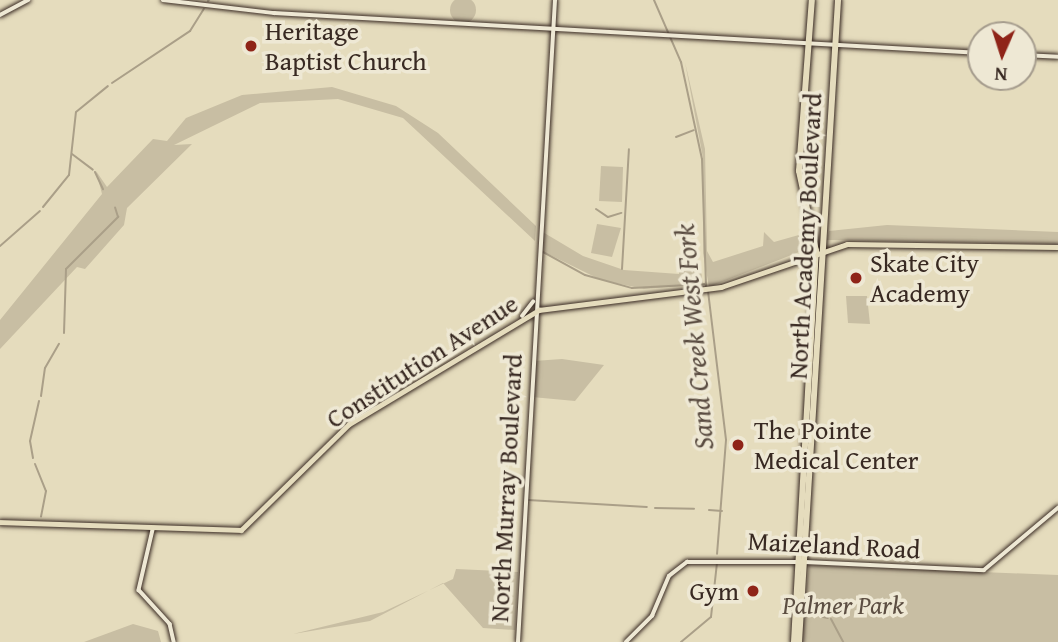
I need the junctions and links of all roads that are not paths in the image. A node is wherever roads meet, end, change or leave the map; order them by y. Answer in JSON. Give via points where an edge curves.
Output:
{"nodes":[{"id":1,"x":28,"y":0,"type":"edge"},
{"id":2,"x":163,"y":0,"type":"edge"},
{"id":3,"x":236,"y":0,"type":"edge"},
{"id":4,"x":555,"y":0,"type":"edge"},
{"id":5,"x":812,"y":0,"type":"edge"},
{"id":6,"x":838,"y":0,"type":"edge"},
{"id":7,"x":235,"y":8,"type":"junction"},
{"id":8,"x":0,"y":15,"type":"edge"},
{"id":9,"x":553,"y":27,"type":"junction"},
{"id":10,"x":807,"y":42,"type":"junction"},
{"id":11,"x":836,"y":43,"type":"junction"},
{"id":12,"x":967,"y":51,"type":"edge"},
{"id":13,"x":1037,"y":56,"type":"edge"},
{"id":14,"x":1058,"y":57,"type":"edge"},
{"id":15,"x":1058,"y":247,"type":"edge"},
{"id":16,"x":820,"y":250,"type":"junction"},
{"id":17,"x":534,"y":300,"type":"junction"},
{"id":18,"x":534,"y":311,"type":"junction"},
{"id":19,"x":522,"y":316,"type":"junction"},
{"id":20,"x":804,"y":433,"type":"junction"},
{"id":21,"x":810,"y":467,"type":"junction"},
{"id":22,"x":1058,"y":508,"type":"edge"},
{"id":23,"x":0,"y":522,"type":"edge"},
{"id":24,"x":153,"y":530,"type":"junction"},
{"id":25,"x":801,"y":562,"type":"junction"},
{"id":26,"x":174,"y":642,"type":"edge"},
{"id":27,"x":518,"y":642,"type":"edge"},
{"id":28,"x":626,"y":642,"type":"edge"},
{"id":29,"x":796,"y":642,"type":"edge"}],
"edges":[{"from":1,"to":8,"type":"main road"},
{"from":2,"to":7,"type":"main road"},
{"from":3,"to":7,"type":"main road"},
{"from":4,"to":9,"type":"main road","name":"North Murray Boulevard"},
{"from":5,"to":10,"type":"highway","name":"North Academy Boulevard"},
{"from":6,"to":11,"type":"highway","name":"North Academy Boulevard"},
{"from":7,"to":9,"type":"main road"},
{"from":9,"to":10,"type":"main road"},
{"from":9,"to":17,"type":"main road","name":"North Murray Boulevard"},
{"from":10,"to":11,"type":"main road"},
{"from":10,"to":16,"type":"highway","name":"North Academy Boulevard","via":[[800,171]]},
{"from":11,"to":12,"type":"main road"},
{"from":11,"to":16,"type":"highway","name":"North Academy Boulevard"},
{"from":13,"to":14,"type":"main road"},
{"from":15,"to":16,"type":"main road","name":"Constitution Avenue","via":[[889,240]]},
{"from":16,"to":18,"type":"main road","name":"Constitution Avenue","via":[[713,289]]},
{"from":16,"to":20,"type":"highway","name":"North Academy Boulevard"},
{"from":16,"to":21,"type":"highway","name":"North Academy Boulevard"},
{"from":17,"to":18,"type":"main road","name":"North Murray Boulevard"},
{"from":17,"to":19,"type":"main road"},
{"from":18,"to":19,"type":"main road","name":"Constitution Avenue"},
{"from":18,"to":27,"type":"main road","name":"North Murray Boulevard"},
{"from":19,"to":24,"type":"main road","name":"Constitution Avenue","via":[[344,428],[246,528],[227,533]]},
{"from":20,"to":21,"type":"highway"},
{"from":20,"to":25,"type":"highway","name":"North Academy Boulevard"},
{"from":21,"to":25,"type":"highway","name":"North Academy Boulevard"},
{"from":22,"to":25,"type":"main road","name":"Maizeland Road","via":[[984,570]]},
{"from":23,"to":24,"type":"main road","name":"Constitution Avenue"},
{"from":24,"to":26,"type":"main road","via":[[139,590],[170,624]]},
{"from":25,"to":28,"type":"main road","name":"Maizeland Road","via":[[687,562],[669,576],[652,616]]},
{"from":25,"to":29,"type":"highway","name":"North Academy Boulevard"},
{"from":25,"to":29,"type":"highway","name":"North Academy Boulevard"}]}
